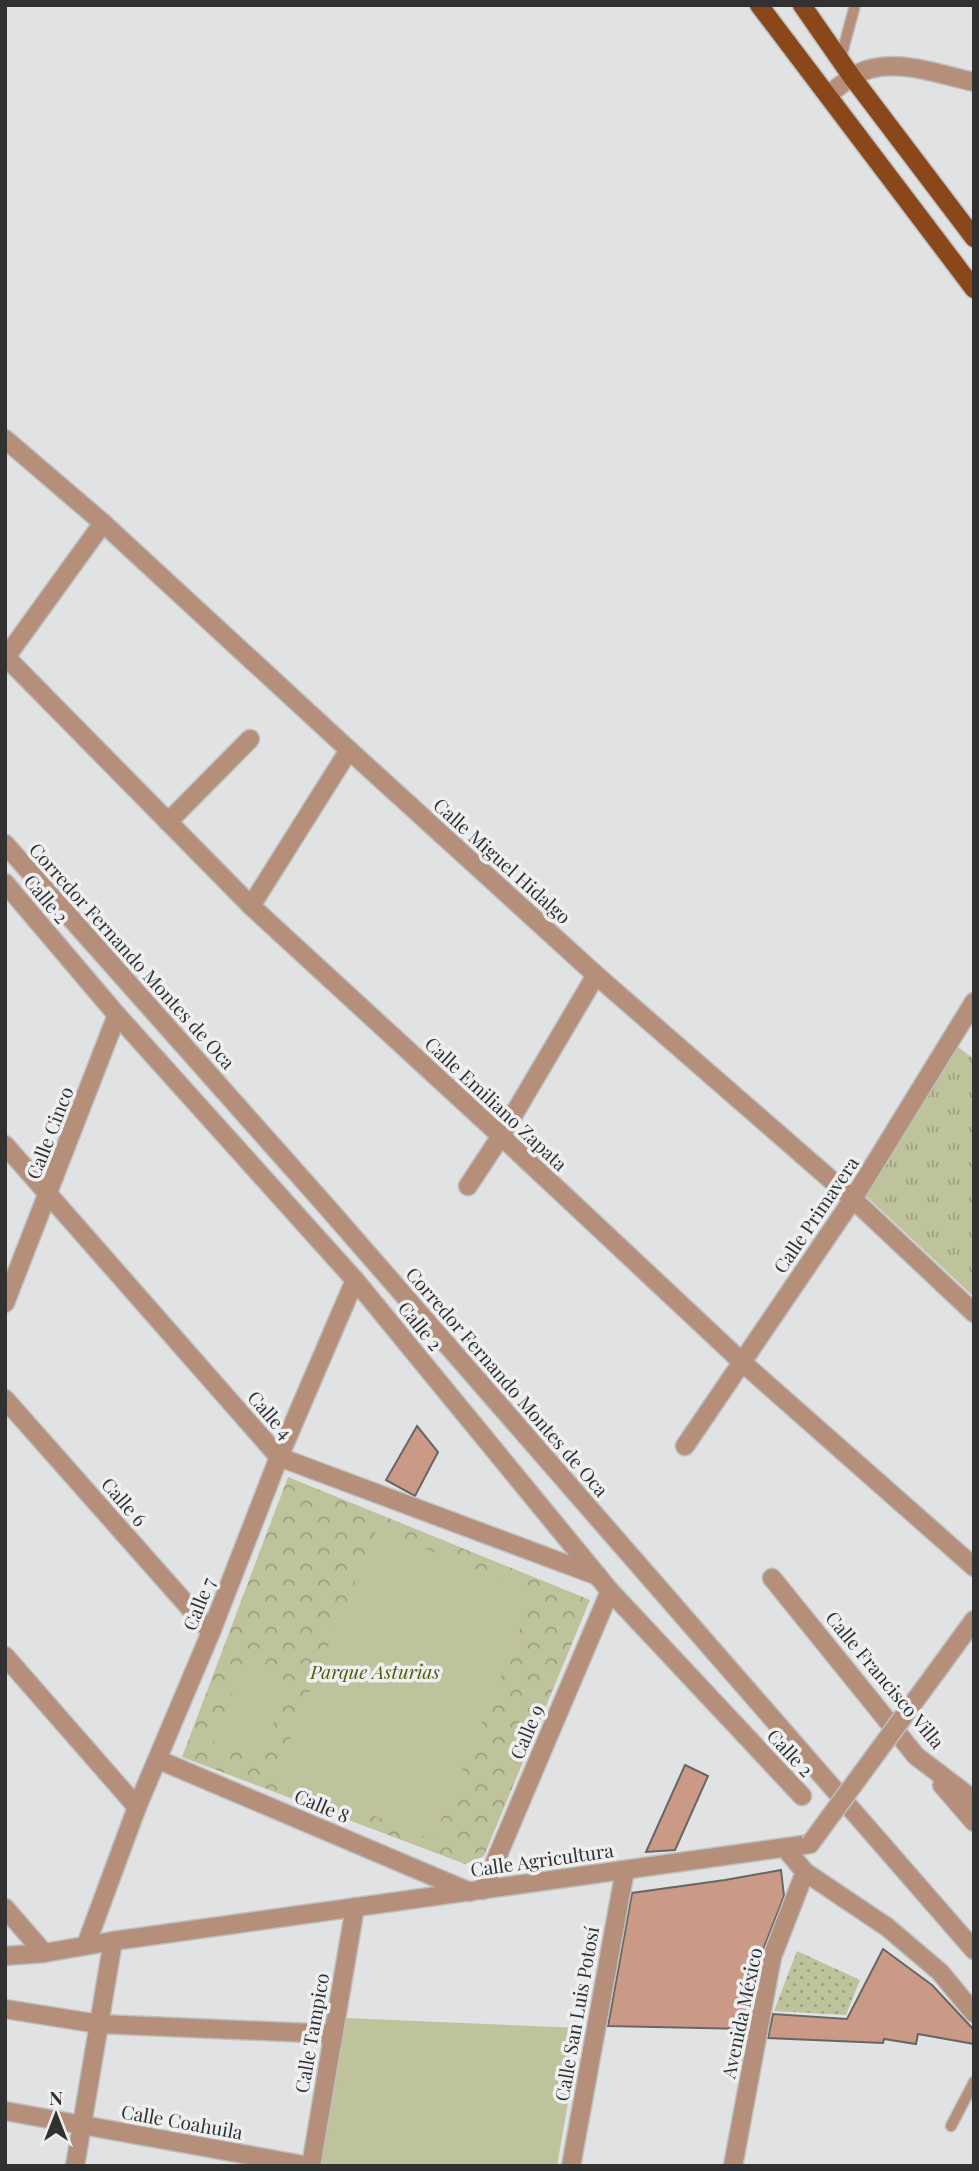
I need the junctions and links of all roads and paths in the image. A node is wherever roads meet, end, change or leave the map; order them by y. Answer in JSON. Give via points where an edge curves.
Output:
{"nodes":[{"id":1,"x":758,"y":5,"type":"edge"},
{"id":2,"x":802,"y":5,"type":"edge"},
{"id":3,"x":855,"y":5,"type":"edge"},
{"id":4,"x":841,"y":61,"type":"junction"},
{"id":5,"x":852,"y":77,"type":"junction"},
{"id":6,"x":974,"y":82,"type":"edge"},
{"id":7,"x":828,"y":95,"type":"junction"},
{"id":8,"x":974,"y":238,"type":"edge"},
{"id":9,"x":974,"y":289,"type":"edge"},
{"id":10,"x":5,"y":439,"type":"edge"},
{"id":11,"x":103,"y":523,"type":"junction"},
{"id":12,"x":6,"y":656,"type":"edge"},
{"id":13,"x":250,"y":739,"type":"dead end"},
{"id":14,"x":349,"y":750,"type":"junction"},
{"id":15,"x":168,"y":822,"type":"junction"},
{"id":16,"x":5,"y":844,"type":"edge"},
{"id":17,"x":5,"y":883,"type":"edge"},
{"id":18,"x":251,"y":906,"type":"junction"},
{"id":19,"x":596,"y":975,"type":"junction"},
{"id":20,"x":974,"y":1002,"type":"edge"},
{"id":21,"x":117,"y":1016,"type":"junction"},
{"id":22,"x":501,"y":1136,"type":"junction"},
{"id":23,"x":5,"y":1144,"type":"edge"},
{"id":24,"x":468,"y":1186,"type":"dead end"},
{"id":25,"x":49,"y":1193,"type":"junction"},
{"id":26,"x":853,"y":1199,"type":"junction"},
{"id":27,"x":355,"y":1280,"type":"junction"},
{"id":28,"x":5,"y":1303,"type":"edge"},
{"id":29,"x":974,"y":1312,"type":"edge"},
{"id":30,"x":742,"y":1362,"type":"junction"},
{"id":31,"x":5,"y":1399,"type":"edge"},
{"id":32,"x":685,"y":1446,"type":"dead end"},
{"id":33,"x":279,"y":1457,"type":"junction"},
{"id":34,"x":974,"y":1567,"type":"edge"},
{"id":35,"x":598,"y":1576,"type":"junction"},
{"id":36,"x":772,"y":1578,"type":"dead end"},
{"id":37,"x":610,"y":1591,"type":"junction"},
{"id":38,"x":974,"y":1620,"type":"edge"},
{"id":39,"x":211,"y":1632,"type":"junction"},
{"id":40,"x":5,"y":1656,"type":"edge"},
{"id":41,"x":916,"y":1756,"type":"junction"},
{"id":42,"x":159,"y":1760,"type":"junction"},
{"id":43,"x":802,"y":1796,"type":"dead end"},
{"id":44,"x":974,"y":1800,"type":"edge"},
{"id":45,"x":137,"y":1808,"type":"junction"},
{"id":46,"x":974,"y":1822,"type":"edge"},
{"id":47,"x":785,"y":1848,"type":"junction"},
{"id":48,"x":625,"y":1870,"type":"junction"},
{"id":49,"x":805,"y":1872,"type":"junction"},
{"id":50,"x":476,"y":1891,"type":"junction"},
{"id":51,"x":355,"y":1907,"type":"junction"},
{"id":52,"x":5,"y":1908,"type":"edge"},
{"id":53,"x":113,"y":1941,"type":"junction"},
{"id":54,"x":86,"y":1945,"type":"junction"},
{"id":55,"x":974,"y":1950,"type":"edge"},
{"id":56,"x":44,"y":1953,"type":"junction"},
{"id":57,"x":5,"y":1956,"type":"edge"},
{"id":58,"x":5,"y":2009,"type":"edge"},
{"id":59,"x":974,"y":2013,"type":"edge"},
{"id":60,"x":99,"y":2024,"type":"junction"},
{"id":61,"x":334,"y":2034,"type":"junction"},
{"id":62,"x":974,"y":2082,"type":"edge"},
{"id":63,"x":5,"y":2111,"type":"edge"},
{"id":64,"x":82,"y":2126,"type":"junction"},
{"id":65,"x":951,"y":2126,"type":"dead end"},
{"id":66,"x":75,"y":2166,"type":"edge"},
{"id":67,"x":310,"y":2166,"type":"edge"},
{"id":68,"x":571,"y":2166,"type":"edge"},
{"id":69,"x":733,"y":2166,"type":"edge"}],
"edges":[{"from":1,"to":7,"type":"main road"},
{"from":2,"to":4,"type":"main road"},
{"from":3,"to":4,"type":"lane"},
{"from":4,"to":5,"type":"main road"},
{"from":5,"to":6,"type":"street","via":[[870,69],[901,67]]},
{"from":5,"to":7,"type":"street"},
{"from":5,"to":8,"type":"main road"},
{"from":7,"to":9,"type":"main road"},
{"from":10,"to":11,"type":"street","name":"Calle Miguel Hidalgo"},
{"from":11,"to":12,"type":"street"},
{"from":11,"to":14,"type":"street","name":"Calle Miguel Hidalgo"},
{"from":12,"to":15,"type":"street","name":"Calle Emiliano Zapata"},
{"from":13,"to":15,"type":"street"},
{"from":14,"to":18,"type":"street"},
{"from":14,"to":19,"type":"street","name":"Calle Miguel Hidalgo"},
{"from":15,"to":18,"type":"street","name":"Calle Emiliano Zapata"},
{"from":16,"to":55,"type":"street","name":"Corredor Fernando Montes de Oca"},
{"from":17,"to":21,"type":"street","name":"Calle 2"},
{"from":18,"to":22,"type":"street","name":"Calle Emiliano Zapata"},
{"from":19,"to":22,"type":"street"},
{"from":19,"to":26,"type":"street","name":"Calle Miguel Hidalgo"},
{"from":20,"to":26,"type":"street","name":"Calle Primavera"},
{"from":21,"to":25,"type":"street","name":"Calle Cinco"},
{"from":21,"to":27,"type":"street","name":"Calle 2"},
{"from":22,"to":24,"type":"street"},
{"from":22,"to":30,"type":"street","name":"Calle Emiliano Zapata"},
{"from":23,"to":25,"type":"street","name":"Calle 4"},
{"from":25,"to":28,"type":"street","name":"Calle Cinco"},
{"from":25,"to":33,"type":"street","name":"Calle 4"},
{"from":26,"to":29,"type":"street","name":"Calle Miguel Hidalgo"},
{"from":26,"to":30,"type":"street","name":"Calle Primavera"},
{"from":27,"to":33,"type":"street","name":"Calle 7"},
{"from":27,"to":35,"type":"street","name":"Calle 2"},
{"from":30,"to":32,"type":"street","name":"Calle Primavera"},
{"from":30,"to":34,"type":"street","name":"Calle Emiliano Zapata"},
{"from":31,"to":39,"type":"street","name":"Calle 6"},
{"from":33,"to":35,"type":"street","name":"Calle 4"},
{"from":33,"to":39,"type":"street","name":"Calle 7"},
{"from":35,"to":37,"type":"street","name":"Calle 2"},
{"from":36,"to":41,"type":"street","name":"Calle Francisco Villa"},
{"from":37,"to":43,"type":"street","name":"Calle 2"},
{"from":37,"to":50,"type":"street","name":"Calle 9"},
{"from":38,"to":47,"type":"street","name":"Calle Agricultura","bridge":true,"via":[[810,1844]]},
{"from":39,"to":42,"type":"street","name":"Calle 7"},
{"from":40,"to":45,"type":"street"},
{"from":41,"to":44,"type":"street","name":"Calle Francisco Villa"},
{"from":41,"to":46,"type":"street"},
{"from":42,"to":45,"type":"street","name":"Calle 7"},
{"from":42,"to":50,"type":"street","name":"Calle 8"},
{"from":45,"to":54,"type":"street","name":"Calle 7"},
{"from":47,"to":48,"type":"street","name":"Calle Agricultura"},
{"from":47,"to":49,"type":"street"},
{"from":48,"to":50,"type":"street","name":"Calle Agricultura"},
{"from":48,"to":68,"type":"street","name":"Calle San Luis Potosí"},
{"from":49,"to":59,"type":"street","via":[[887,1927],[940,1972]]},
{"from":49,"to":69,"type":"street","name":"Avenida México","via":[[772,1957]]},
{"from":50,"to":51,"type":"street","name":"Calle Agricultura"},
{"from":51,"to":53,"type":"street","name":"Calle Agricultura"},
{"from":51,"to":61,"type":"street","name":"Calle Tampico"},
{"from":52,"to":56,"type":"street"},
{"from":53,"to":54,"type":"street","name":"Calle Agricultura"},
{"from":53,"to":60,"type":"street"},
{"from":54,"to":56,"type":"street","name":"Calle Agricultura"},
{"from":56,"to":57,"type":"street","name":"Calle Agricultura"},
{"from":58,"to":60,"type":"street"},
{"from":60,"to":61,"type":"street"},
{"from":60,"to":64,"type":"street"},
{"from":61,"to":67,"type":"street","name":"Calle Tampico"},
{"from":62,"to":65,"type":"lane"},
{"from":63,"to":64,"type":"street","name":"Calle Coahuila"},
{"from":64,"to":66,"type":"street"},
{"from":64,"to":67,"type":"street","name":"Calle Coahuila"}]}
